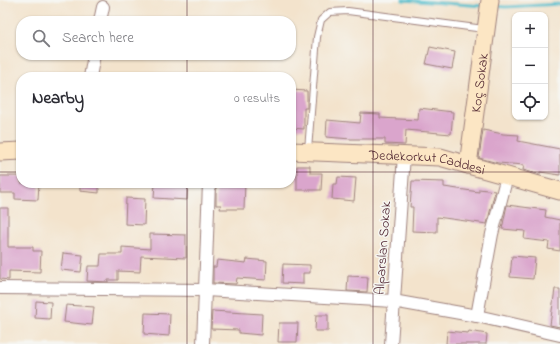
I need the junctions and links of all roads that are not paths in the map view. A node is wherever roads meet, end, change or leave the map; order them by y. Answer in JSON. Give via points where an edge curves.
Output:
{"nodes":[{"id":1,"x":103,"y":7,"type":"dead end"},
{"id":2,"x":488,"y":14,"type":"edge"},
{"id":3,"x":101,"y":16,"type":"edge"},
{"id":4,"x":93,"y":60,"type":"edge"},
{"id":5,"x":91,"y":72,"type":"edge"},
{"id":6,"x":16,"y":151,"type":"edge"},
{"id":7,"x":296,"y":151,"type":"edge"},
{"id":8,"x":0,"y":152,"type":"edge"},
{"id":9,"x":308,"y":152,"type":"junction"},
{"id":10,"x":404,"y":155,"type":"junction"},
{"id":11,"x":468,"y":165,"type":"junction"},
{"id":12,"x":507,"y":176,"type":"junction"},
{"id":13,"x":209,"y":188,"type":"edge"},
{"id":14,"x":560,"y":191,"type":"edge"},
{"id":15,"x":0,"y":288,"type":"edge"},
{"id":16,"x":205,"y":290,"type":"junction"},
{"id":17,"x":393,"y":301,"type":"junction"},
{"id":18,"x":477,"y":316,"type":"junction"},
{"id":19,"x":560,"y":335,"type":"edge"},
{"id":20,"x":203,"y":344,"type":"edge"},
{"id":21,"x":391,"y":344,"type":"edge"}],
"edges":[{"from":1,"to":3,"type":"street"},
{"from":2,"to":9,"type":"lane","via":[[330,12],[321,20],[317,37]]},
{"from":2,"to":11,"type":"street","name":"Koç Sokak"},
{"from":4,"to":5,"type":"street"},
{"from":6,"to":8,"type":"street"},
{"from":7,"to":9,"type":"street","name":"Dedekorkut Caddesi"},
{"from":9,"to":10,"type":"street","name":"Dedekorkut Caddesi"},
{"from":10,"to":11,"type":"street","name":"Dedekorkut Caddesi","via":[[440,157]]},
{"from":10,"to":17,"type":"street","name":"Alparslan Sokak"},
{"from":11,"to":12,"type":"street","name":"Dedekorkut Caddesi"},
{"from":12,"to":14,"type":"street","name":"Dedekorkut Caddesi"},
{"from":12,"to":18,"type":"street","via":[[492,234]]},
{"from":13,"to":16,"type":"street"},
{"from":15,"to":16,"type":"street"},
{"from":16,"to":17,"type":"street"},
{"from":16,"to":20,"type":"street"},
{"from":17,"to":18,"type":"street"},
{"from":17,"to":21,"type":"street","name":"Alparslan Sokak"},
{"from":18,"to":19,"type":"street"}]}
